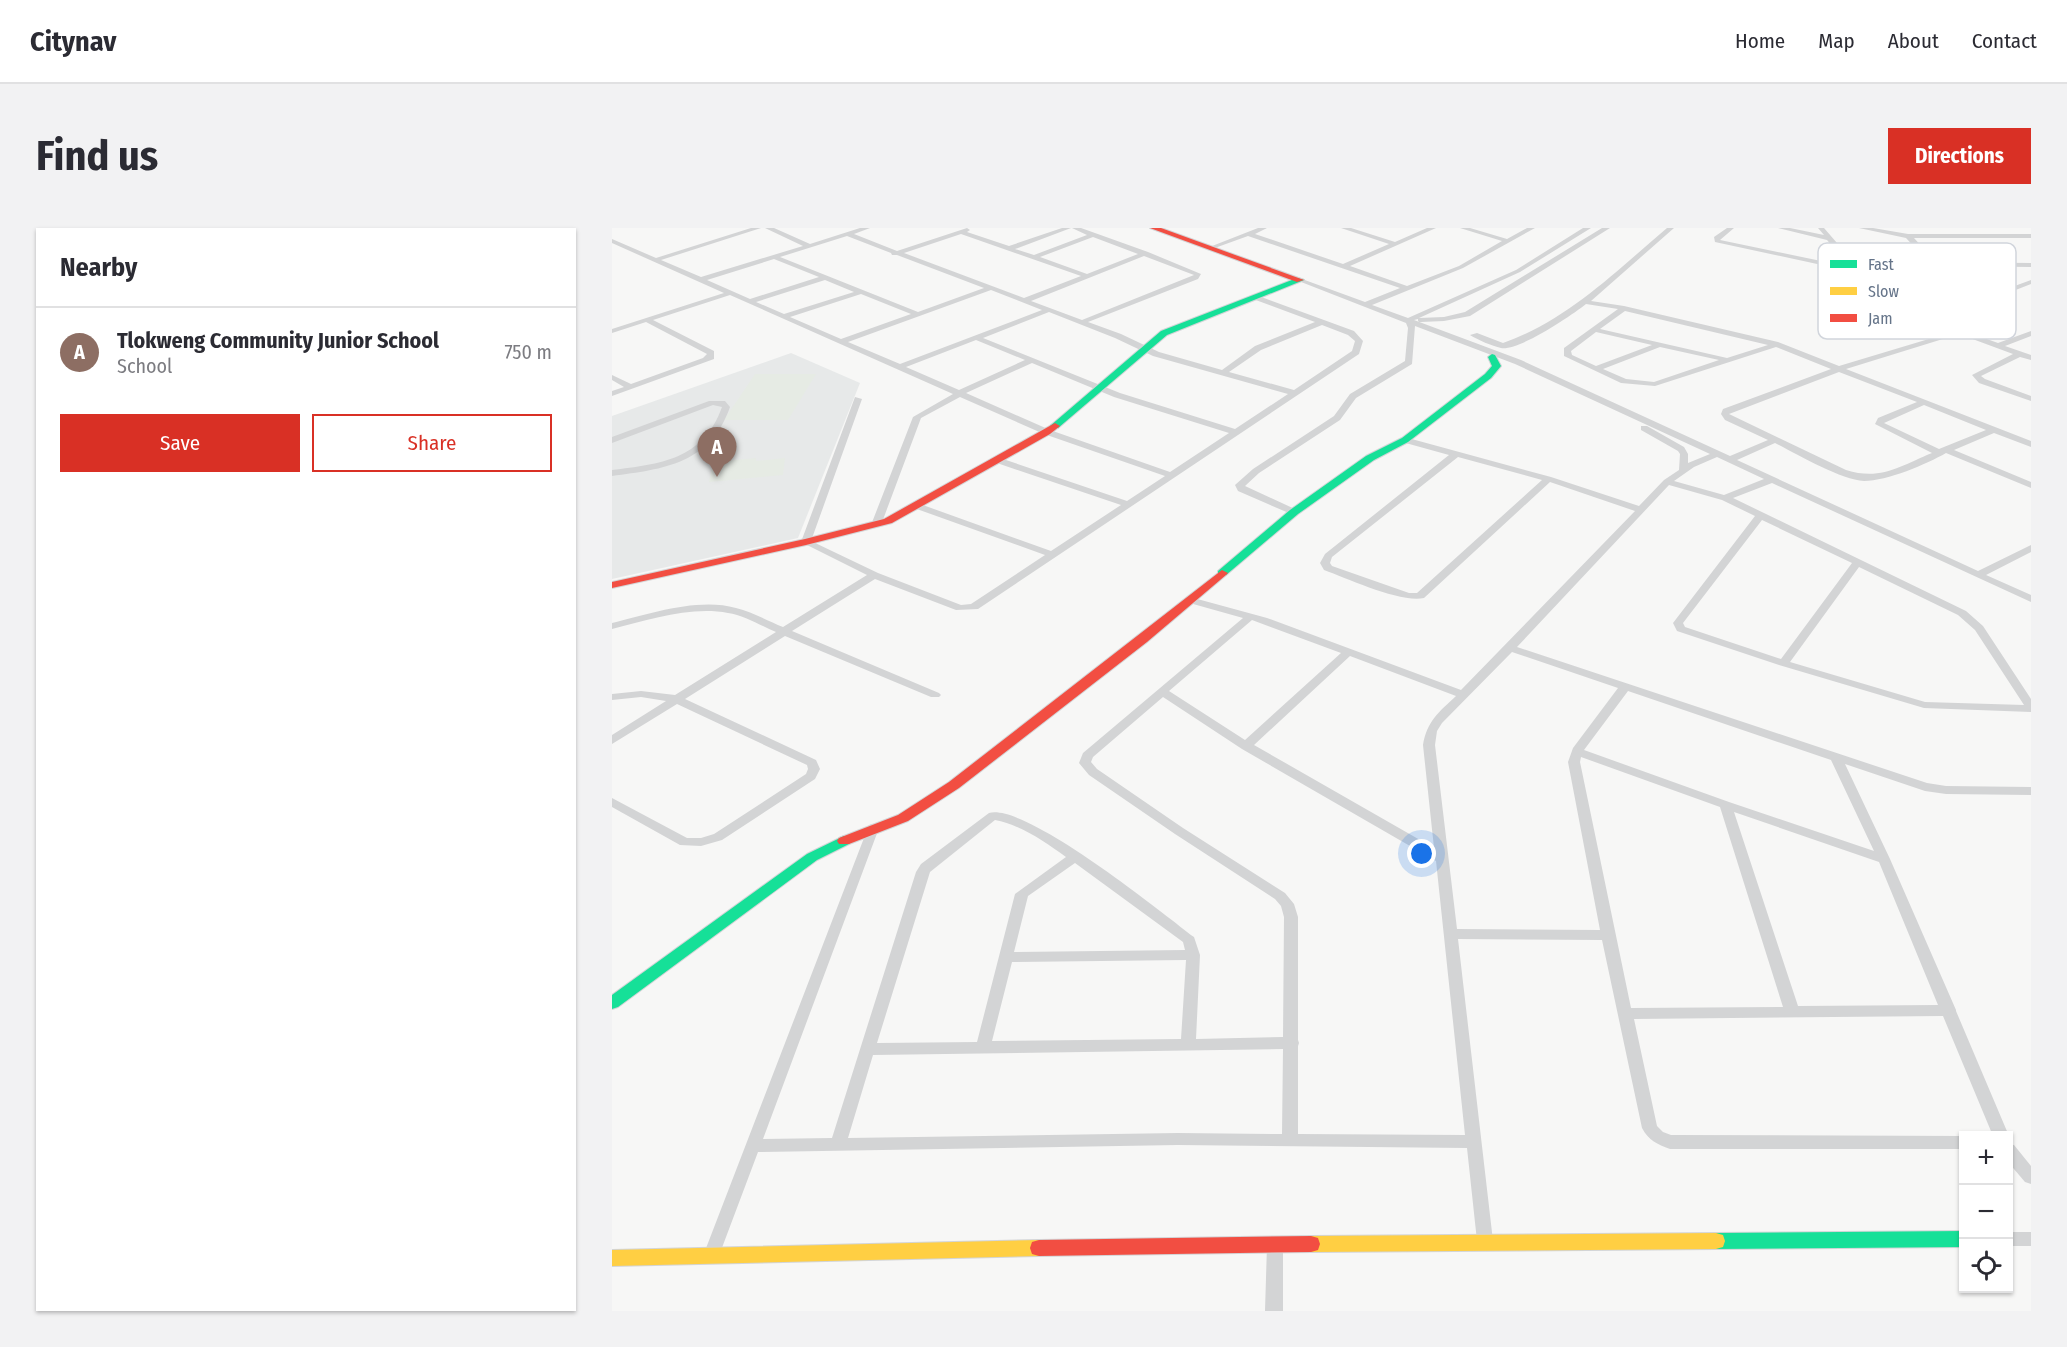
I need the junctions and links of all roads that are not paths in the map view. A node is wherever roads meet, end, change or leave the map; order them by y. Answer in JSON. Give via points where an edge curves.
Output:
{"nodes":[{"id":1,"x":758,"y":228,"type":"edge"},
{"id":2,"x":768,"y":228,"type":"edge"},
{"id":3,"x":867,"y":228,"type":"edge"},
{"id":4,"x":974,"y":228,"type":"edge"},
{"id":5,"x":1068,"y":228,"type":"edge"},
{"id":6,"x":1075,"y":228,"type":"edge"},
{"id":7,"x":1154,"y":228,"type":"edge"},
{"id":8,"x":1264,"y":228,"type":"edge"},
{"id":9,"x":1344,"y":228,"type":"edge"},
{"id":10,"x":1433,"y":228,"type":"edge"},
{"id":11,"x":1463,"y":228,"type":"edge"},
{"id":12,"x":1532,"y":228,"type":"edge"},
{"id":13,"x":1588,"y":228,"type":"edge"},
{"id":14,"x":1607,"y":228,"type":"edge"},
{"id":15,"x":1671,"y":228,"type":"edge"},
{"id":16,"x":1731,"y":228,"type":"edge"},
{"id":17,"x":1781,"y":228,"type":"edge"},
{"id":18,"x":1821,"y":228,"type":"edge"},
{"id":19,"x":1862,"y":228,"type":"edge"},
{"id":20,"x":2012,"y":228,"type":"edge"},
{"id":21,"x":961,"y":232,"type":"junction"},
{"id":22,"x":847,"y":234,"type":"junction"},
{"id":23,"x":1094,"y":234,"type":"junction"},
{"id":24,"x":1249,"y":234,"type":"junction"},
{"id":25,"x":1908,"y":236,"type":"junction"},
{"id":26,"x":2020,"y":236,"type":"junction"},
{"id":27,"x":2031,"y":236,"type":"edge"},
{"id":28,"x":1827,"y":238,"type":"junction"},
{"id":29,"x":612,"y":242,"type":"edge"},
{"id":30,"x":1508,"y":242,"type":"junction"},
{"id":31,"x":1831,"y":243,"type":"edge"},
{"id":32,"x":1914,"y":243,"type":"edge"},
{"id":33,"x":1395,"y":244,"type":"junction"},
{"id":34,"x":810,"y":246,"type":"junction"},
{"id":35,"x":1210,"y":248,"type":"junction"},
{"id":36,"x":1008,"y":249,"type":"junction"},
{"id":37,"x":1146,"y":253,"type":"junction"},
{"id":38,"x":894,"y":254,"type":"junction"},
{"id":39,"x":774,"y":257,"type":"junction"},
{"id":40,"x":1035,"y":257,"type":"junction"},
{"id":41,"x":655,"y":260,"type":"junction"},
{"id":42,"x":1818,"y":263,"type":"edge"},
{"id":43,"x":2016,"y":265,"type":"edge"},
{"id":44,"x":2031,"y":265,"type":"edge"},
{"id":45,"x":1342,"y":267,"type":"junction"},
{"id":46,"x":1087,"y":276,"type":"junction"},
{"id":47,"x":824,"y":278,"type":"junction"},
{"id":48,"x":700,"y":280,"type":"junction"},
{"id":49,"x":1300,"y":280,"type":"junction"},
{"id":50,"x":2031,"y":282,"type":"edge"},
{"id":51,"x":2016,"y":288,"type":"edge"},
{"id":52,"x":988,"y":289,"type":"junction"},
{"id":53,"x":1409,"y":289,"type":"junction"},
{"id":54,"x":860,"y":292,"type":"junction"},
{"id":55,"x":730,"y":293,"type":"junction"},
{"id":56,"x":1256,"y":297,"type":"junction"},
{"id":57,"x":750,"y":301,"type":"junction"},
{"id":58,"x":1023,"y":301,"type":"junction"},
{"id":59,"x":1585,"y":302,"type":"junction"},
{"id":60,"x":1368,"y":304,"type":"junction"},
{"id":61,"x":1624,"y":308,"type":"junction"},
{"id":62,"x":1046,"y":311,"type":"junction"},
{"id":63,"x":916,"y":314,"type":"junction"},
{"id":64,"x":785,"y":316,"type":"junction"},
{"id":65,"x":647,"y":320,"type":"junction"},
{"id":66,"x":1434,"y":320,"type":"junction"},
{"id":67,"x":1411,"y":321,"type":"junction"},
{"id":68,"x":1322,"y":322,"type":"junction"},
{"id":69,"x":1080,"y":323,"type":"junction"},
{"id":70,"x":1455,"y":328,"type":"dead end"},
{"id":71,"x":1595,"y":330,"type":"junction"},
{"id":72,"x":612,"y":331,"type":"edge"},
{"id":73,"x":1465,"y":332,"type":"dead end"},
{"id":74,"x":2031,"y":333,"type":"edge"},
{"id":75,"x":977,"y":338,"type":"junction"},
{"id":76,"x":1936,"y":339,"type":"edge"},
{"id":77,"x":1978,"y":339,"type":"edge"},
{"id":78,"x":2016,"y":339,"type":"edge"},
{"id":79,"x":2016,"y":339,"type":"edge"},
{"id":80,"x":843,"y":341,"type":"junction"},
{"id":81,"x":1775,"y":344,"type":"junction"},
{"id":82,"x":1660,"y":345,"type":"junction"},
{"id":83,"x":1503,"y":346,"type":"junction"},
{"id":84,"x":1998,"y":346,"type":"junction"},
{"id":85,"x":1143,"y":349,"type":"junction"},
{"id":86,"x":2020,"y":354,"type":"junction"},
{"id":87,"x":1492,"y":357,"type":"junction"},
{"id":88,"x":2031,"y":357,"type":"edge"},
{"id":89,"x":1032,"y":360,"type":"junction"},
{"id":90,"x":1728,"y":360,"type":"junction"},
{"id":91,"x":900,"y":367,"type":"junction"},
{"id":92,"x":1840,"y":368,"type":"junction"},
{"id":93,"x":1595,"y":369,"type":"junction"},
{"id":94,"x":1222,"y":373,"type":"junction"},
{"id":95,"x":612,"y":377,"type":"edge"},
{"id":96,"x":630,"y":387,"type":"junction"},
{"id":97,"x":1100,"y":388,"type":"junction"},
{"id":98,"x":960,"y":393,"type":"junction"},
{"id":99,"x":1295,"y":393,"type":"junction"},
{"id":100,"x":612,"y":394,"type":"edge"},
{"id":101,"x":858,"y":399,"type":"dead end"},
{"id":102,"x":2031,"y":399,"type":"edge"},
{"id":103,"x":1925,"y":402,"type":"junction"},
{"id":104,"x":1995,"y":429,"type":"junction"},
{"id":105,"x":1047,"y":432,"type":"junction"},
{"id":106,"x":1236,"y":432,"type":"junction"},
{"id":107,"x":612,"y":440,"type":"edge"},
{"id":108,"x":1405,"y":440,"type":"junction"},
{"id":109,"x":1775,"y":440,"type":"junction"},
{"id":110,"x":2031,"y":444,"type":"edge"},
{"id":111,"x":1943,"y":452,"type":"junction"},
{"id":112,"x":1456,"y":454,"type":"junction"},
{"id":113,"x":1728,"y":457,"type":"junction"},
{"id":114,"x":997,"y":460,"type":"junction"},
{"id":115,"x":1683,"y":470,"type":"junction"},
{"id":116,"x":612,"y":473,"type":"edge"},
{"id":117,"x":1171,"y":475,"type":"junction"},
{"id":118,"x":1548,"y":480,"type":"junction"},
{"id":119,"x":1770,"y":480,"type":"junction"},
{"id":120,"x":1667,"y":482,"type":"junction"},
{"id":121,"x":2031,"y":485,"type":"edge"},
{"id":122,"x":1725,"y":498,"type":"junction"},
{"id":123,"x":1127,"y":504,"type":"junction"},
{"id":124,"x":917,"y":506,"type":"junction"},
{"id":125,"x":1639,"y":509,"type":"junction"},
{"id":126,"x":1294,"y":512,"type":"junction"},
{"id":127,"x":1761,"y":515,"type":"junction"},
{"id":128,"x":876,"y":525,"type":"junction"},
{"id":129,"x":806,"y":542,"type":"junction"},
{"id":130,"x":2031,"y":548,"type":"edge"},
{"id":131,"x":1053,"y":555,"type":"junction"},
{"id":132,"x":1858,"y":562,"type":"junction"},
{"id":133,"x":1980,"y":574,"type":"junction"},
{"id":134,"x":874,"y":575,"type":"junction"},
{"id":135,"x":612,"y":585,"type":"edge"},
{"id":136,"x":2031,"y":598,"type":"edge"},
{"id":137,"x":1190,"y":600,"type":"junction"},
{"id":138,"x":1251,"y":616,"type":"junction"},
{"id":139,"x":612,"y":626,"type":"edge"},
{"id":140,"x":783,"y":632,"type":"junction"},
{"id":141,"x":1510,"y":648,"type":"junction"},
{"id":142,"x":1348,"y":652,"type":"junction"},
{"id":143,"x":1783,"y":663,"type":"junction"},
{"id":144,"x":1625,"y":687,"type":"junction"},
{"id":145,"x":1161,"y":691,"type":"junction"},
{"id":146,"x":1461,"y":694,"type":"junction"},
{"id":147,"x":935,"y":695,"type":"dead end"},
{"id":148,"x":612,"y":697,"type":"edge"},
{"id":149,"x":676,"y":699,"type":"junction"},
{"id":150,"x":2031,"y":708,"type":"edge"},
{"id":151,"x":612,"y":740,"type":"edge"},
{"id":152,"x":1246,"y":746,"type":"junction"},
{"id":153,"x":1577,"y":751,"type":"junction"},
{"id":154,"x":1836,"y":757,"type":"junction"},
{"id":155,"x":2031,"y":791,"type":"edge"},
{"id":156,"x":612,"y":802,"type":"edge"},
{"id":157,"x":1725,"y":805,"type":"junction"},
{"id":158,"x":873,"y":828,"type":"junction"},
{"id":159,"x":1076,"y":856,"type":"junction"},
{"id":160,"x":1441,"y":858,"type":"junction"},
{"id":161,"x":1884,"y":859,"type":"junction"},
{"id":162,"x":1450,"y":934,"type":"junction"},
{"id":163,"x":1608,"y":936,"type":"junction"},
{"id":164,"x":1193,"y":955,"type":"junction"},
{"id":165,"x":1005,"y":957,"type":"junction"},
{"id":166,"x":612,"y":1003,"type":"edge"},
{"id":167,"x":1949,"y":1010,"type":"junction"},
{"id":168,"x":1792,"y":1011,"type":"junction"},
{"id":169,"x":1626,"y":1014,"type":"junction"},
{"id":170,"x":1292,"y":1043,"type":"junction"},
{"id":171,"x":1188,"y":1045,"type":"junction"},
{"id":172,"x":983,"y":1046,"type":"junction"},
{"id":173,"x":868,"y":1049,"type":"junction"},
{"id":174,"x":1999,"y":1131,"type":"edge"},
{"id":175,"x":1290,"y":1140,"type":"junction"},
{"id":176,"x":1473,"y":1142,"type":"junction"},
{"id":177,"x":1959,"y":1142,"type":"edge"},
{"id":178,"x":838,"y":1144,"type":"junction"},
{"id":179,"x":753,"y":1146,"type":"junction"},
{"id":180,"x":2013,"y":1156,"type":"edge"},
{"id":181,"x":2031,"y":1176,"type":"edge"},
{"id":182,"x":1959,"y":1239,"type":"edge"},
{"id":183,"x":2013,"y":1239,"type":"edge"},
{"id":184,"x":2031,"y":1239,"type":"edge"},
{"id":185,"x":1485,"y":1241,"type":"junction"},
{"id":186,"x":1275,"y":1245,"type":"junction"},
{"id":187,"x":711,"y":1256,"type":"junction"},
{"id":188,"x":612,"y":1258,"type":"edge"},
{"id":189,"x":1274,"y":1311,"type":"edge"}],
"edges":[{"from":1,"to":41,"type":"street"},
{"from":2,"to":34,"type":"street"},
{"from":3,"to":22,"type":"street"},
{"from":4,"to":21,"type":"street"},
{"from":5,"to":36,"type":"street"},
{"from":6,"to":23,"type":"street"},
{"from":7,"to":35,"type":"street"},
{"from":8,"to":24,"type":"street"},
{"from":9,"to":33,"type":"street"},
{"from":10,"to":33,"type":"street"},
{"from":11,"to":30,"type":"street"},
{"from":12,"to":30,"type":"street"},
{"from":13,"to":67,"type":"street","via":[[1518,271]]},
{"from":14,"to":66,"type":"street","via":[[1467,314]]},
{"from":15,"to":59,"type":"street"},
{"from":16,"to":42,"type":"street","via":[[1716,240]]},
{"from":17,"to":28,"type":"street"},
{"from":18,"to":28,"type":"street"},
{"from":19,"to":25,"type":"street"},
{"from":20,"to":26,"type":"street"},
{"from":21,"to":36,"type":"street"},
{"from":21,"to":38,"type":"street"},
{"from":22,"to":34,"type":"street"},
{"from":22,"to":38,"type":"street"},
{"from":23,"to":37,"type":"street"},
{"from":23,"to":40,"type":"street"},
{"from":24,"to":35,"type":"street"},
{"from":24,"to":45,"type":"street"},
{"from":25,"to":26,"type":"street"},
{"from":25,"to":32,"type":"street"},
{"from":26,"to":27,"type":"street"},
{"from":28,"to":31,"type":"street"},
{"from":29,"to":41,"type":"street"},
{"from":30,"to":53,"type":"street"},
{"from":33,"to":45,"type":"street"},
{"from":34,"to":39,"type":"street"},
{"from":35,"to":49,"type":"street"},
{"from":36,"to":40,"type":"street"},
{"from":37,"to":46,"type":"street"},
{"from":37,"to":69,"type":"street","via":[[1197,273],[1197,277]]},
{"from":38,"to":52,"type":"street"},
{"from":39,"to":47,"type":"street"},
{"from":39,"to":48,"type":"street"},
{"from":40,"to":46,"type":"street"},
{"from":41,"to":48,"type":"street"},
{"from":43,"to":44,"type":"street"},
{"from":45,"to":53,"type":"street"},
{"from":46,"to":58,"type":"street"},
{"from":47,"to":54,"type":"street"},
{"from":47,"to":57,"type":"street"},
{"from":48,"to":55,"type":"street"},
{"from":49,"to":56,"type":"street"},
{"from":49,"to":60,"type":"street"},
{"from":50,"to":51,"type":"street"},
{"from":52,"to":58,"type":"street"},
{"from":52,"to":63,"type":"street"},
{"from":53,"to":60,"type":"street"},
{"from":54,"to":63,"type":"street"},
{"from":54,"to":64,"type":"street"},
{"from":55,"to":57,"type":"street"},
{"from":55,"to":65,"type":"street"},
{"from":56,"to":68,"type":"street"},
{"from":56,"to":85,"type":"street","via":[[1167,332]]},
{"from":57,"to":64,"type":"street"},
{"from":58,"to":62,"type":"street"},
{"from":59,"to":61,"type":"street"},
{"from":59,"to":83,"type":"street","via":[[1533,336]]},
{"from":60,"to":67,"type":"street"},
{"from":61,"to":71,"type":"street"},
{"from":61,"to":81,"type":"street"},
{"from":62,"to":69,"type":"street"},
{"from":62,"to":75,"type":"street"},
{"from":63,"to":80,"type":"street"},
{"from":64,"to":80,"type":"street"},
{"from":65,"to":72,"type":"street"},
{"from":65,"to":96,"type":"street","via":[[712,355]]},
{"from":66,"to":67,"type":"street"},
{"from":66,"to":70,"type":"street"},
{"from":67,"to":87,"type":"street","via":[[1423,331]]},
{"from":67,"to":113,"type":"street","via":[[1538,370]]},
{"from":67,"to":126,"type":"street","via":[[1409,362],[1353,396],[1337,417],[1240,485],[1241,489]]},
{"from":68,"to":94,"type":"street","via":[[1242,355]]},
{"from":68,"to":99,"type":"street","via":[[1351,333],[1359,347]]},
{"from":69,"to":85,"type":"street"},
{"from":71,"to":82,"type":"street"},
{"from":71,"to":93,"type":"street","via":[[1566,354]]},
{"from":73,"to":83,"type":"street"},
{"from":74,"to":78,"type":"street"},
{"from":75,"to":89,"type":"street"},
{"from":75,"to":91,"type":"street"},
{"from":76,"to":92,"type":"street"},
{"from":77,"to":84,"type":"street"},
{"from":79,"to":84,"type":"street"},
{"from":80,"to":91,"type":"street"},
{"from":81,"to":90,"type":"street"},
{"from":81,"to":92,"type":"street"},
{"from":82,"to":90,"type":"street"},
{"from":82,"to":93,"type":"street"},
{"from":83,"to":113,"type":"street"},
{"from":84,"to":86,"type":"street"},
{"from":85,"to":94,"type":"street"},
{"from":85,"to":97,"type":"street"},
{"from":86,"to":88,"type":"street"},
{"from":86,"to":102,"type":"street","via":[[1976,375],[1982,381]]},
{"from":87,"to":108,"type":"street","via":[[1497,366],[1488,376]]},
{"from":87,"to":115,"type":"street","via":[[1677,446],[1684,454]]},
{"from":89,"to":97,"type":"street"},
{"from":89,"to":98,"type":"street"},
{"from":90,"to":93,"type":"street","via":[[1655,384],[1624,381]]},
{"from":91,"to":98,"type":"street"},
{"from":92,"to":103,"type":"street"},
{"from":92,"to":109,"type":"street","via":[[1725,413]]},
{"from":94,"to":99,"type":"street"},
{"from":95,"to":96,"type":"street"},
{"from":96,"to":100,"type":"street"},
{"from":97,"to":105,"type":"street"},
{"from":97,"to":106,"type":"street"},
{"from":98,"to":105,"type":"street"},
{"from":98,"to":128,"type":"street","via":[[915,420]]},
{"from":99,"to":106,"type":"street"},
{"from":101,"to":129,"type":"street"},
{"from":103,"to":104,"type":"street"},
{"from":103,"to":111,"type":"street","via":[[1881,420],[1880,424]]},
{"from":104,"to":110,"type":"street"},
{"from":104,"to":111,"type":"street"},
{"from":105,"to":114,"type":"street"},
{"from":105,"to":117,"type":"street"},
{"from":106,"to":117,"type":"street"},
{"from":107,"to":116,"type":"street","via":[[712,404],[722,403],[726,407],[710,436],[686,456],[674,462]]},
{"from":108,"to":112,"type":"street"},
{"from":108,"to":126,"type":"street","via":[[1370,458]]},
{"from":109,"to":111,"type":"street","via":[[1862,478],[1882,477]]},
{"from":109,"to":113,"type":"street"},
{"from":111,"to":121,"type":"street"},
{"from":112,"to":118,"type":"street"},
{"from":112,"to":118,"type":"street","via":[[1328,556],[1328,568],[1408,596],[1420,596]]},
{"from":113,"to":115,"type":"street"},
{"from":113,"to":119,"type":"street"},
{"from":114,"to":123,"type":"street"},
{"from":114,"to":124,"type":"street"},
{"from":115,"to":120,"type":"street"},
{"from":117,"to":123,"type":"street"},
{"from":118,"to":125,"type":"street"},
{"from":119,"to":122,"type":"street"},
{"from":119,"to":133,"type":"street"},
{"from":120,"to":122,"type":"street"},
{"from":120,"to":125,"type":"street"},
{"from":122,"to":127,"type":"street"},
{"from":123,"to":131,"type":"street"},
{"from":124,"to":128,"type":"street"},
{"from":124,"to":131,"type":"street"},
{"from":125,"to":141,"type":"street"},
{"from":126,"to":137,"type":"street"},
{"from":127,"to":132,"type":"street"},
{"from":127,"to":143,"type":"street","via":[[1677,624],[1681,629]]},
{"from":128,"to":129,"type":"street"},
{"from":129,"to":134,"type":"street"},
{"from":129,"to":135,"type":"street"},
{"from":130,"to":133,"type":"street"},
{"from":131,"to":134,"type":"street","via":[[970,608],[960,608]]},
{"from":132,"to":143,"type":"street"},
{"from":132,"to":150,"type":"street","via":[[1974,622]]},
{"from":133,"to":136,"type":"street"},
{"from":134,"to":140,"type":"street"},
{"from":137,"to":138,"type":"street"},
{"from":137,"to":158,"type":"street","via":[[954,785],[903,818]]},
{"from":138,"to":142,"type":"street"},
{"from":138,"to":145,"type":"street"},
{"from":139,"to":140,"type":"street","via":[[665,614],[725,608]]},
{"from":140,"to":147,"type":"street"},
{"from":140,"to":149,"type":"street"},
{"from":141,"to":144,"type":"street"},
{"from":141,"to":146,"type":"street"},
{"from":142,"to":146,"type":"street"},
{"from":142,"to":152,"type":"street"},
{"from":143,"to":150,"type":"street","via":[[1924,705]]},
{"from":144,"to":153,"type":"street"},
{"from":144,"to":154,"type":"street"},
{"from":145,"to":152,"type":"street"},
{"from":145,"to":170,"type":"street","via":[[1087,756],[1085,765],[1284,899],[1291,917]]},
{"from":146,"to":160,"type":"street","via":[[1437,721],[1429,738]]},
{"from":148,"to":149,"type":"street","via":[[641,694]]},
{"from":149,"to":151,"type":"street"},
{"from":149,"to":156,"type":"street","via":[[812,763],[813,772],[718,837],[701,842],[685,842]]},
{"from":152,"to":160,"type":"street"},
{"from":153,"to":157,"type":"street"},
{"from":153,"to":163,"type":"street","via":[[1574,762]]},
{"from":154,"to":155,"type":"street","via":[[1934,789]]},
{"from":154,"to":161,"type":"street"},
{"from":157,"to":161,"type":"street"},
{"from":157,"to":168,"type":"street"},
{"from":158,"to":166,"type":"street","via":[[790,871]]},
{"from":158,"to":179,"type":"street"},
{"from":159,"to":164,"type":"street","via":[[1189,940]]},
{"from":159,"to":165,"type":"street","via":[[1022,894]]},
{"from":159,"to":173,"type":"street","via":[[1010,817],[998,814],[926,867]]},
{"from":160,"to":162,"type":"street"},
{"from":161,"to":167,"type":"street"},
{"from":162,"to":163,"type":"street"},
{"from":162,"to":176,"type":"street"},
{"from":163,"to":169,"type":"street"},
{"from":164,"to":165,"type":"street"},
{"from":164,"to":171,"type":"street"},
{"from":165,"to":172,"type":"street"},
{"from":167,"to":168,"type":"street"},
{"from":167,"to":174,"type":"street"},
{"from":168,"to":169,"type":"street"},
{"from":169,"to":177,"type":"street","via":[[1650,1128],[1657,1137],[1670,1142]]},
{"from":170,"to":171,"type":"street"},
{"from":170,"to":175,"type":"street"},
{"from":171,"to":172,"type":"street"},
{"from":172,"to":173,"type":"street"},
{"from":173,"to":178,"type":"street"},
{"from":175,"to":176,"type":"street"},
{"from":175,"to":178,"type":"street"},
{"from":176,"to":185,"type":"street"},
{"from":178,"to":179,"type":"street"},
{"from":179,"to":187,"type":"street"},
{"from":180,"to":181,"type":"street"},
{"from":182,"to":185,"type":"street"},
{"from":183,"to":184,"type":"street"},
{"from":185,"to":186,"type":"street"},
{"from":186,"to":187,"type":"street"},
{"from":186,"to":189,"type":"street"},
{"from":187,"to":188,"type":"street"}]}
